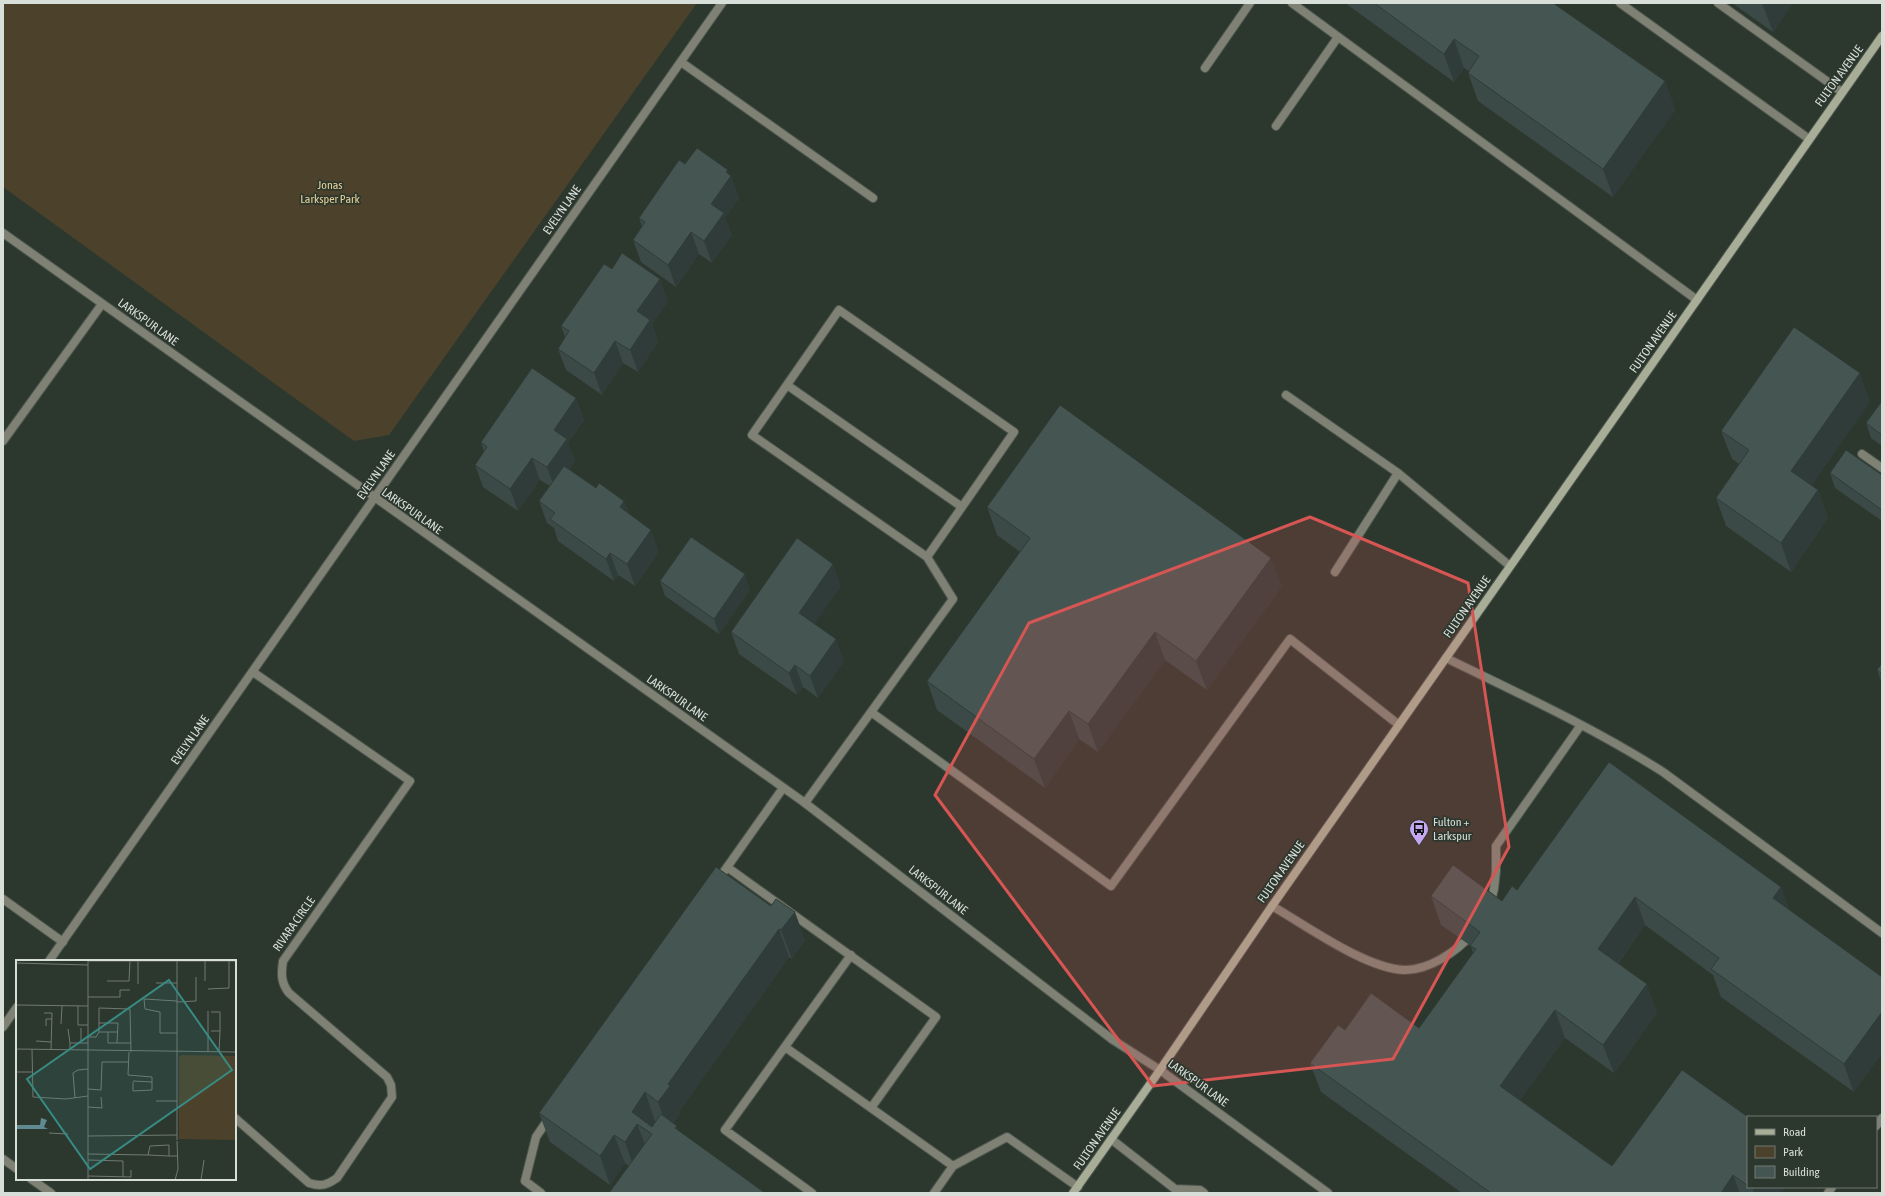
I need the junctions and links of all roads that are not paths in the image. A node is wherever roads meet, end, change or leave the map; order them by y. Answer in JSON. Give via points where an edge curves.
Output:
{"nodes":[{"id":1,"x":722,"y":3,"type":"edge"},
{"id":2,"x":1250,"y":3,"type":"edge"},
{"id":3,"x":1292,"y":3,"type":"edge"},
{"id":4,"x":1620,"y":3,"type":"edge"},
{"id":5,"x":1718,"y":3,"type":"edge"},
{"id":6,"x":1882,"y":36,"type":"edge"},
{"id":7,"x":1338,"y":37,"type":"junction"},
{"id":8,"x":681,"y":62,"type":"junction"},
{"id":9,"x":1205,"y":68,"type":"dead end"},
{"id":10,"x":1842,"y":92,"type":"junction"},
{"id":11,"x":1276,"y":126,"type":"dead end"},
{"id":12,"x":1809,"y":139,"type":"junction"},
{"id":13,"x":873,"y":198,"type":"dead end"},
{"id":14,"x":4,"y":236,"type":"edge"},
{"id":15,"x":1697,"y":300,"type":"junction"},
{"id":16,"x":102,"y":304,"type":"junction"},
{"id":17,"x":787,"y":385,"type":"junction"},
{"id":18,"x":1286,"y":395,"type":"dead end"},
{"id":19,"x":3,"y":441,"type":"edge"},
{"id":20,"x":1862,"y":454,"type":"dead end"},
{"id":21,"x":1882,"y":468,"type":"edge"},
{"id":22,"x":1398,"y":473,"type":"junction"},
{"id":23,"x":374,"y":498,"type":"junction"},
{"id":24,"x":962,"y":506,"type":"junction"},
{"id":25,"x":927,"y":557,"type":"junction"},
{"id":26,"x":1510,"y":566,"type":"junction"},
{"id":27,"x":1335,"y":572,"type":"dead end"},
{"id":28,"x":1446,"y":658,"type":"junction"},
{"id":29,"x":253,"y":672,"type":"junction"},
{"id":30,"x":871,"y":712,"type":"junction"},
{"id":31,"x":1399,"y":725,"type":"junction"},
{"id":32,"x":1581,"y":725,"type":"junction"},
{"id":33,"x":783,"y":788,"type":"junction"},
{"id":34,"x":805,"y":803,"type":"junction"},
{"id":35,"x":727,"y":867,"type":"junction"},
{"id":36,"x":714,"y":886,"type":"edge"},
{"id":37,"x":3,"y":899,"type":"edge"},
{"id":38,"x":1272,"y":906,"type":"junction"},
{"id":39,"x":1485,"y":913,"type":"edge"},
{"id":40,"x":1478,"y":926,"type":"edge"},
{"id":41,"x":1882,"y":933,"type":"edge"},
{"id":42,"x":63,"y":942,"type":"junction"},
{"id":43,"x":851,"y":955,"type":"junction"},
{"id":44,"x":53,"y":960,"type":"edge"},
{"id":45,"x":16,"y":1008,"type":"edge"},
{"id":46,"x":3,"y":1027,"type":"edge"},
{"id":47,"x":785,"y":1047,"type":"junction"},
{"id":48,"x":1160,"y":1070,"type":"junction"},
{"id":49,"x":871,"y":1108,"type":"junction"},
{"id":50,"x":554,"y":1111,"type":"edge"},
{"id":51,"x":236,"y":1119,"type":"edge"},
{"id":52,"x":1111,"y":1139,"type":"junction"},
{"id":53,"x":3,"y":1159,"type":"edge"},
{"id":54,"x":953,"y":1166,"type":"junction"},
{"id":55,"x":16,"y":1168,"type":"edge"},
{"id":56,"x":32,"y":1180,"type":"edge"},
{"id":57,"x":1075,"y":1190,"type":"edge"},
{"id":58,"x":1174,"y":1191,"type":"edge"},
{"id":59,"x":1324,"y":1192,"type":"edge"},
{"id":60,"x":51,"y":1193,"type":"edge"},
{"id":61,"x":541,"y":1193,"type":"edge"},
{"id":62,"x":812,"y":1193,"type":"edge"},
{"id":63,"x":934,"y":1193,"type":"edge"},
{"id":64,"x":1204,"y":1193,"type":"edge"}],
"edges":[{"from":1,"to":8,"type":"street","name":"EVELYN LANE"},
{"from":2,"to":9,"type":"street"},
{"from":3,"to":7,"type":"street"},
{"from":4,"to":12,"type":"street"},
{"from":5,"to":10,"type":"street"},
{"from":6,"to":10,"type":"main road","name":"FULTON AVENUE"},
{"from":7,"to":11,"type":"street"},
{"from":7,"to":15,"type":"street"},
{"from":8,"to":13,"type":"street"},
{"from":8,"to":23,"type":"street","name":"EVELYN LANE"},
{"from":10,"to":12,"type":"main road","name":"FULTON AVENUE"},
{"from":12,"to":15,"type":"main road","name":"FULTON AVENUE"},
{"from":14,"to":16,"type":"street","name":"LARKSPUR LANE"},
{"from":15,"to":26,"type":"main road","name":"FULTON AVENUE"},
{"from":16,"to":19,"type":"street"},
{"from":16,"to":23,"type":"street","name":"LARKSPUR LANE"},
{"from":17,"to":24,"type":"street"},
{"from":17,"to":24,"type":"street","via":[[839,310],[1014,432]]},
{"from":17,"to":25,"type":"street","via":[[752,435]]},
{"from":18,"to":22,"type":"street"},
{"from":20,"to":21,"type":"street"},
{"from":22,"to":26,"type":"street"},
{"from":22,"to":27,"type":"street"},
{"from":23,"to":29,"type":"street","name":"EVELYN LANE"},
{"from":23,"to":33,"type":"street","name":"LARKSPUR LANE"},
{"from":24,"to":25,"type":"street"},
{"from":25,"to":30,"type":"street","via":[[953,599]]},
{"from":26,"to":28,"type":"main road","name":"FULTON AVENUE"},
{"from":28,"to":31,"type":"main road","name":"FULTON AVENUE"},
{"from":28,"to":32,"type":"street"},
{"from":29,"to":42,"type":"street","name":"EVELYN LANE"},
{"from":29,"to":51,"type":"street","name":"RIVARA CIRCLE","via":[[410,781],[283,961],[281,971],[283,985],[290,993],[387,1077],[392,1097],[337,1178],[329,1184],[319,1186],[309,1183]]},
{"from":30,"to":31,"type":"street","via":[[1111,886],[1290,639]]},
{"from":30,"to":34,"type":"street"},
{"from":31,"to":38,"type":"main road","name":"FULTON AVENUE"},
{"from":32,"to":39,"type":"street","via":[[1496,846],[1494,889]]},
{"from":32,"to":41,"type":"street","via":[[1630,750],[1663,772]]},
{"from":33,"to":34,"type":"street","name":"LARKSPUR LANE"},
{"from":33,"to":35,"type":"street"},
{"from":34,"to":48,"type":"street","name":"LARKSPUR LANE","via":[[1113,1040]]},
{"from":35,"to":36,"type":"street"},
{"from":35,"to":43,"type":"street"},
{"from":37,"to":42,"type":"street"},
{"from":38,"to":40,"type":"street","via":[[1352,953],[1374,963],[1407,970],[1426,966],[1454,951]]},
{"from":38,"to":48,"type":"main road","name":"FULTON AVENUE"},
{"from":42,"to":44,"type":"street","name":"EVELYN LANE"},
{"from":43,"to":47,"type":"street"},
{"from":43,"to":49,"type":"street","via":[[936,1017]]},
{"from":45,"to":46,"type":"street"},
{"from":47,"to":49,"type":"street"},
{"from":47,"to":62,"type":"street","via":[[725,1130]]},
{"from":48,"to":52,"type":"main road","name":"FULTON AVENUE"},
{"from":48,"to":59,"type":"street","name":"LARKSPUR LANE"},
{"from":49,"to":54,"type":"street"},
{"from":50,"to":61,"type":"street","via":[[536,1137],[525,1181]]},
{"from":52,"to":57,"type":"main road","name":"FULTON AVENUE"},
{"from":52,"to":58,"type":"street"},
{"from":53,"to":55,"type":"street"},
{"from":54,"to":57,"type":"street","via":[[1007,1137]]},
{"from":54,"to":63,"type":"street"},
{"from":56,"to":60,"type":"street"},
{"from":58,"to":64,"type":"street","via":[[1200,1190]]}]}
